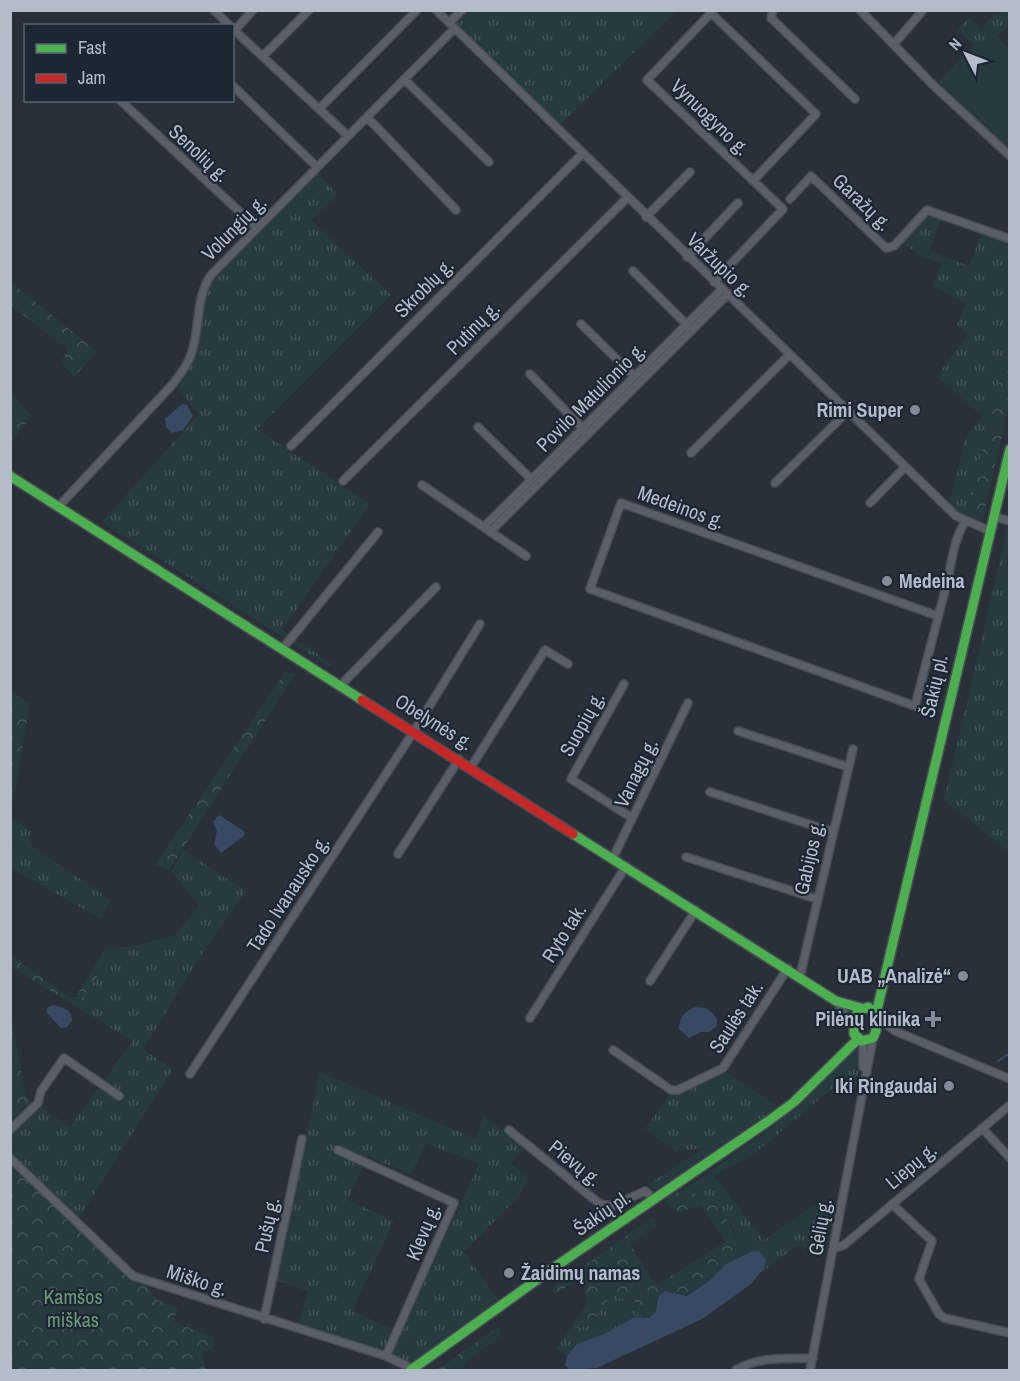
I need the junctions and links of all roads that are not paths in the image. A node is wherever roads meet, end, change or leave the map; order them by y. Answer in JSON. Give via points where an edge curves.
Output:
{"nodes":[{"id":1,"x":214,"y":10,"type":"edge"},
{"id":2,"x":253,"y":10,"type":"edge"},
{"id":3,"x":309,"y":10,"type":"edge"},
{"id":4,"x":417,"y":10,"type":"edge"},
{"id":5,"x":436,"y":10,"type":"edge"},
{"id":6,"x":462,"y":10,"type":"edge"},
{"id":7,"x":860,"y":10,"type":"edge"},
{"id":8,"x":923,"y":10,"type":"edge"},
{"id":9,"x":772,"y":14,"type":"edge"},
{"id":10,"x":229,"y":24,"type":"edge"},
{"id":11,"x":452,"y":26,"type":"junction"},
{"id":12,"x":234,"y":27,"type":"edge"},
{"id":13,"x":234,"y":29,"type":"edge"},
{"id":14,"x":894,"y":44,"type":"junction"},
{"id":15,"x":263,"y":56,"type":"junction"},
{"id":16,"x":404,"y":79,"type":"junction"},
{"id":17,"x":234,"y":87,"type":"edge"},
{"id":18,"x":855,"y":99,"type":"dead end"},
{"id":19,"x":122,"y":102,"type":"edge"},
{"id":20,"x":319,"y":108,"type":"junction"},
{"id":21,"x":367,"y":117,"type":"junction"},
{"id":22,"x":348,"y":136,"type":"junction"},
{"id":23,"x":582,"y":154,"type":"junction"},
{"id":24,"x":1010,"y":156,"type":"edge"},
{"id":25,"x":489,"y":162,"type":"dead end"},
{"id":26,"x":317,"y":167,"type":"junction"},
{"id":27,"x":690,"y":172,"type":"dead end"},
{"id":28,"x":753,"y":181,"type":"junction"},
{"id":29,"x":627,"y":198,"type":"junction"},
{"id":30,"x":790,"y":199,"type":"dead end"},
{"id":31,"x":738,"y":203,"type":"dead end"},
{"id":32,"x":456,"y":210,"type":"dead end"},
{"id":33,"x":646,"y":217,"type":"junction"},
{"id":34,"x":257,"y":228,"type":"junction"},
{"id":35,"x":1010,"y":239,"type":"edge"},
{"id":36,"x":687,"y":257,"type":"junction"},
{"id":37,"x":633,"y":272,"type":"dead end"},
{"id":38,"x":714,"y":282,"type":"junction"},
{"id":39,"x":724,"y":292,"type":"junction"},
{"id":40,"x":581,"y":324,"type":"dead end"},
{"id":41,"x":689,"y":328,"type":"junction"},
{"id":42,"x":789,"y":355,"type":"junction"},
{"id":43,"x":530,"y":374,"type":"dead end"},
{"id":44,"x":634,"y":376,"type":"junction"},
{"id":45,"x":848,"y":411,"type":"junction"},
{"id":46,"x":478,"y":427,"type":"dead end"},
{"id":47,"x":585,"y":431,"type":"junction"},
{"id":48,"x":291,"y":446,"type":"dead end"},
{"id":49,"x":1010,"y":449,"type":"edge"},
{"id":50,"x":691,"y":453,"type":"dead end"},
{"id":51,"x":905,"y":467,"type":"junction"},
{"id":52,"x":10,"y":476,"type":"edge"},
{"id":53,"x":531,"y":479,"type":"junction"},
{"id":54,"x":343,"y":482,"type":"dead end"},
{"id":55,"x":776,"y":483,"type":"dead end"},
{"id":56,"x":422,"y":485,"type":"dead end"},
{"id":57,"x":870,"y":503,"type":"dead end"},
{"id":58,"x":60,"y":506,"type":"junction"},
{"id":59,"x":994,"y":517,"type":"junction"},
{"id":60,"x":965,"y":522,"type":"junction"},
{"id":61,"x":1010,"y":522,"type":"edge"},
{"id":62,"x":487,"y":529,"type":"junction"},
{"id":63,"x":990,"y":531,"type":"junction"},
{"id":64,"x":378,"y":532,"type":"dead end"},
{"id":65,"x":526,"y":556,"type":"dead end"},
{"id":66,"x":436,"y":587,"type":"dead end"},
{"id":67,"x":938,"y":616,"type":"junction"},
{"id":68,"x":480,"y":624,"type":"dead end"},
{"id":69,"x":283,"y":648,"type":"junction"},
{"id":70,"x":568,"y":664,"type":"dead end"},
{"id":71,"x":624,"y":684,"type":"dead end"},
{"id":72,"x":341,"y":685,"type":"junction"},
{"id":73,"x":688,"y":703,"type":"dead end"},
{"id":74,"x":414,"y":731,"type":"junction"},
{"id":75,"x":738,"y":731,"type":"dead end"},
{"id":76,"x":853,"y":749,"type":"dead end"},
{"id":77,"x":459,"y":759,"type":"junction"},
{"id":78,"x":471,"y":767,"type":"junction"},
{"id":79,"x":848,"y":767,"type":"junction"},
{"id":80,"x":710,"y":792,"type":"dead end"},
{"id":81,"x":633,"y":818,"type":"junction"},
{"id":82,"x":832,"y":832,"type":"junction"},
{"id":83,"x":398,"y":854,"type":"dead end"},
{"id":84,"x":686,"y":857,"type":"dead end"},
{"id":85,"x":613,"y":858,"type":"junction"},
{"id":86,"x":626,"y":866,"type":"junction"},
{"id":87,"x":817,"y":899,"type":"junction"},
{"id":88,"x":696,"y":910,"type":"junction"},
{"id":89,"x":894,"y":932,"type":"junction"},
{"id":90,"x":788,"y":968,"type":"junction"},
{"id":91,"x":800,"y":976,"type":"junction"},
{"id":92,"x":650,"y":981,"type":"dead end"},
{"id":93,"x":836,"y":1001,"type":"junction"},
{"id":94,"x":863,"y":1008,"type":"junction"},
{"id":95,"x":877,"y":1015,"type":"junction"},
{"id":96,"x":530,"y":1018,"type":"dead end"},
{"id":97,"x":853,"y":1028,"type":"junction"},
{"id":98,"x":896,"y":1031,"type":"junction"},
{"id":99,"x":874,"y":1037,"type":"junction"},
{"id":100,"x":859,"y":1040,"type":"junction"},
{"id":101,"x":613,"y":1050,"type":"dead end"},
{"id":102,"x":190,"y":1074,"type":"dead end"},
{"id":103,"x":1010,"y":1079,"type":"edge"},
{"id":104,"x":813,"y":1085,"type":"junction"},
{"id":105,"x":861,"y":1088,"type":"junction"},
{"id":106,"x":119,"y":1096,"type":"dead end"},
{"id":107,"x":1010,"y":1105,"type":"edge"},
{"id":108,"x":981,"y":1128,"type":"junction"},
{"id":109,"x":10,"y":1130,"type":"edge"},
{"id":110,"x":509,"y":1130,"type":"dead end"},
{"id":111,"x":302,"y":1139,"type":"dead end"},
{"id":112,"x":338,"y":1150,"type":"dead end"},
{"id":113,"x":10,"y":1158,"type":"edge"},
{"id":114,"x":1010,"y":1158,"type":"edge"},
{"id":115,"x":654,"y":1199,"type":"junction"},
{"id":116,"x":892,"y":1204,"type":"junction"},
{"id":117,"x":833,"y":1249,"type":"junction"},
{"id":118,"x":264,"y":1319,"type":"junction"},
{"id":119,"x":1010,"y":1333,"type":"edge"},
{"id":120,"x":386,"y":1356,"type":"junction"},
{"id":121,"x":813,"y":1358,"type":"junction"},
{"id":122,"x":412,"y":1370,"type":"edge"},
{"id":123,"x":736,"y":1371,"type":"edge"},
{"id":124,"x":810,"y":1371,"type":"edge"}],
"edges":[{"from":1,"to":10,"type":"street"},
{"from":2,"to":12,"type":"street"},
{"from":3,"to":15,"type":"street"},
{"from":4,"to":20,"type":"street"},
{"from":5,"to":11,"type":"street","name":"Varžupio g."},
{"from":6,"to":11,"type":"street","name":"Volungių g."},
{"from":7,"to":14,"type":"street"},
{"from":8,"to":14,"type":"street"},
{"from":9,"to":18,"type":"street"},
{"from":11,"to":16,"type":"street","name":"Volungių g."},
{"from":11,"to":23,"type":"street","name":"Varžupio g."},
{"from":13,"to":15,"type":"street"},
{"from":14,"to":24,"type":"street"},
{"from":15,"to":20,"type":"street"},
{"from":16,"to":21,"type":"street","name":"Volungių g."},
{"from":16,"to":25,"type":"street"},
{"from":17,"to":26,"type":"street"},
{"from":19,"to":34,"type":"street","name":"Senolių g."},
{"from":20,"to":22,"type":"street"},
{"from":21,"to":22,"type":"street","name":"Volungių g."},
{"from":21,"to":32,"type":"street"},
{"from":22,"to":26,"type":"street","name":"Volungių g."},
{"from":23,"to":29,"type":"street","name":"Varžupio g."},
{"from":23,"to":48,"type":"street","name":"Skroblų g."},
{"from":26,"to":34,"type":"street","name":"Volungių g."},
{"from":27,"to":33,"type":"street"},
{"from":28,"to":28,"type":"street","name":"Vynuogyno g.","via":[[647,80],[711,14],[816,114]]},
{"from":28,"to":38,"type":"street","name":"Vynuogyno g.","via":[[783,209]]},
{"from":29,"to":33,"type":"street","name":"Varžupio g."},
{"from":29,"to":54,"type":"street","name":"Putinų g."},
{"from":30,"to":35,"type":"street","name":"Garažų g.","via":[[811,176],[886,248],[894,246],[927,210]]},
{"from":31,"to":36,"type":"street"},
{"from":33,"to":36,"type":"street","name":"Varžupio g."},
{"from":34,"to":58,"type":"street","name":"Volungių g.","via":[[206,282],[194,347],[180,374]]},
{"from":36,"to":38,"type":"street","name":"Varžupio g."},
{"from":37,"to":41,"type":"street"},
{"from":38,"to":39,"type":"street","name":"Varžupio g."},
{"from":39,"to":41,"type":"street","name":"Povilo Matulionio g."},
{"from":39,"to":42,"type":"street","name":"Varžupio g."},
{"from":40,"to":44,"type":"street"},
{"from":41,"to":44,"type":"street","name":"Povilo Matulionio g."},
{"from":41,"to":47,"type":"street","name":"Povilo Matulionio g."},
{"from":42,"to":45,"type":"street","name":"Varžupio g."},
{"from":42,"to":50,"type":"street"},
{"from":43,"to":47,"type":"street"},
{"from":44,"to":47,"type":"street","name":"Povilo Matulionio g."},
{"from":45,"to":51,"type":"street","name":"Varžupio g."},
{"from":45,"to":55,"type":"street"},
{"from":46,"to":53,"type":"street"},
{"from":47,"to":53,"type":"street","name":"Povilo Matulionio g."},
{"from":47,"to":62,"type":"street","name":"Povilo Matulionio g."},
{"from":49,"to":59,"type":"main road","name":"Šakių pl."},
{"from":51,"to":57,"type":"street"},
{"from":51,"to":60,"type":"street","name":"Varžupio g."},
{"from":52,"to":58,"type":"main road","name":"Obelynės g."},
{"from":53,"to":62,"type":"street","name":"Povilo Matulionio g."},
{"from":56,"to":62,"type":"street"},
{"from":58,"to":69,"type":"main road","name":"Obelynės g."},
{"from":59,"to":61,"type":"street"},
{"from":59,"to":63,"type":"main road","name":"Šakių pl."},
{"from":60,"to":63,"type":"street","name":"Varžupio g."},
{"from":60,"to":67,"type":"street","via":[[957,535]]},
{"from":62,"to":65,"type":"street"},
{"from":63,"to":89,"type":"main road","name":"Šakių pl."},
{"from":64,"to":69,"type":"street"},
{"from":66,"to":72,"type":"street"},
{"from":67,"to":67,"type":"street","name":"Medeinos g.","via":[[915,705],[590,589],[621,503]]},
{"from":68,"to":74,"type":"street","name":"Tado Ivanausko g."},
{"from":69,"to":72,"type":"main road","name":"Obelynės g."},
{"from":70,"to":78,"type":"street","via":[[545,650]]},
{"from":71,"to":81,"type":"street","name":"Suopių g.","via":[[571,779]]},
{"from":72,"to":74,"type":"main road","name":"Obelynės g."},
{"from":73,"to":81,"type":"street","name":"Vanagų g."},
{"from":74,"to":77,"type":"main road","name":"Obelynės g."},
{"from":74,"to":102,"type":"street","name":"Tado Ivanausko g."},
{"from":75,"to":79,"type":"street"},
{"from":76,"to":79,"type":"street","name":"Gabijos g."},
{"from":77,"to":78,"type":"main road","name":"Obelynės g."},
{"from":77,"to":83,"type":"street"},
{"from":78,"to":85,"type":"main road","name":"Obelynės g."},
{"from":79,"to":82,"type":"street","name":"Gabijos g."},
{"from":80,"to":82,"type":"street"},
{"from":81,"to":85,"type":"street","name":"Vanagų g."},
{"from":82,"to":87,"type":"street","name":"Gabijos g."},
{"from":84,"to":87,"type":"street"},
{"from":85,"to":86,"type":"main road","name":"Obelynės g."},
{"from":86,"to":88,"type":"main road","name":"Obelynės g."},
{"from":86,"to":96,"type":"street","name":"Ryto tak."},
{"from":87,"to":91,"type":"street","name":"Gabijos g."},
{"from":88,"to":90,"type":"main road","name":"Obelynės g."},
{"from":88,"to":92,"type":"street"},
{"from":89,"to":94,"type":"main road","name":"Šakių pl.","via":[[871,997]]},
{"from":89,"to":95,"type":"main road","name":"Šakių pl."},
{"from":90,"to":91,"type":"main road","name":"Obelynės g."},
{"from":90,"to":101,"type":"street","name":"Saulės tak.","via":[[720,1070],[678,1090],[671,1090]]},
{"from":91,"to":93,"type":"main road","name":"Obelynės g."},
{"from":93,"to":94,"type":"main road","name":"Obelynės g."},
{"from":93,"to":97,"type":"street","name":"Obelynės g."},
{"from":94,"to":95,"type":"main road","via":[[871,1008]]},
{"from":94,"to":97,"type":"main road","via":[[856,1014]]},
{"from":95,"to":98,"type":"street"},
{"from":95,"to":99,"type":"main road"},
{"from":97,"to":100,"type":"main road"},
{"from":97,"to":104,"type":"main road","name":"Šakių pl."},
{"from":98,"to":99,"type":"street"},
{"from":98,"to":103,"type":"street"},
{"from":99,"to":100,"type":"main road"},
{"from":99,"to":105,"type":"street","name":"Gėlių g."},
{"from":100,"to":104,"type":"main road","name":"Šakių pl."},
{"from":100,"to":105,"type":"street","name":"Gėlių g.","via":[[864,1052]]},
{"from":104,"to":115,"type":"main road","name":"Šakių pl.","via":[[767,1122]]},
{"from":105,"to":117,"type":"street","name":"Gėlių g."},
{"from":106,"to":109,"type":"street","via":[[64,1058],[41,1091],[38,1103]]},
{"from":107,"to":108,"type":"street","name":"Liepų g."},
{"from":108,"to":114,"type":"street"},
{"from":108,"to":116,"type":"street","name":"Liepų g."},
{"from":110,"to":115,"type":"street","name":"Pievų g.","via":[[600,1204],[613,1206],[645,1191]]},
{"from":111,"to":118,"type":"street","name":"Pušų g."},
{"from":112,"to":120,"type":"street","name":"Klevų g.","via":[[454,1203]]},
{"from":113,"to":118,"type":"street","name":"Miško g.","via":[[133,1276]]},
{"from":115,"to":122,"type":"main road","name":"Šakių pl."},
{"from":116,"to":117,"type":"street","name":"Liepų g.","via":[[844,1245]]},
{"from":116,"to":119,"type":"street","via":[[932,1241],[919,1279],[939,1314]]},
{"from":117,"to":121,"type":"street","name":"Gėlių g."},
{"from":118,"to":120,"type":"street","name":"Miško g."},
{"from":120,"to":122,"type":"street","name":"Miško g."},
{"from":121,"to":123,"type":"street","via":[[750,1363]]},
{"from":121,"to":124,"type":"street","name":"Gėlių g."}]}
